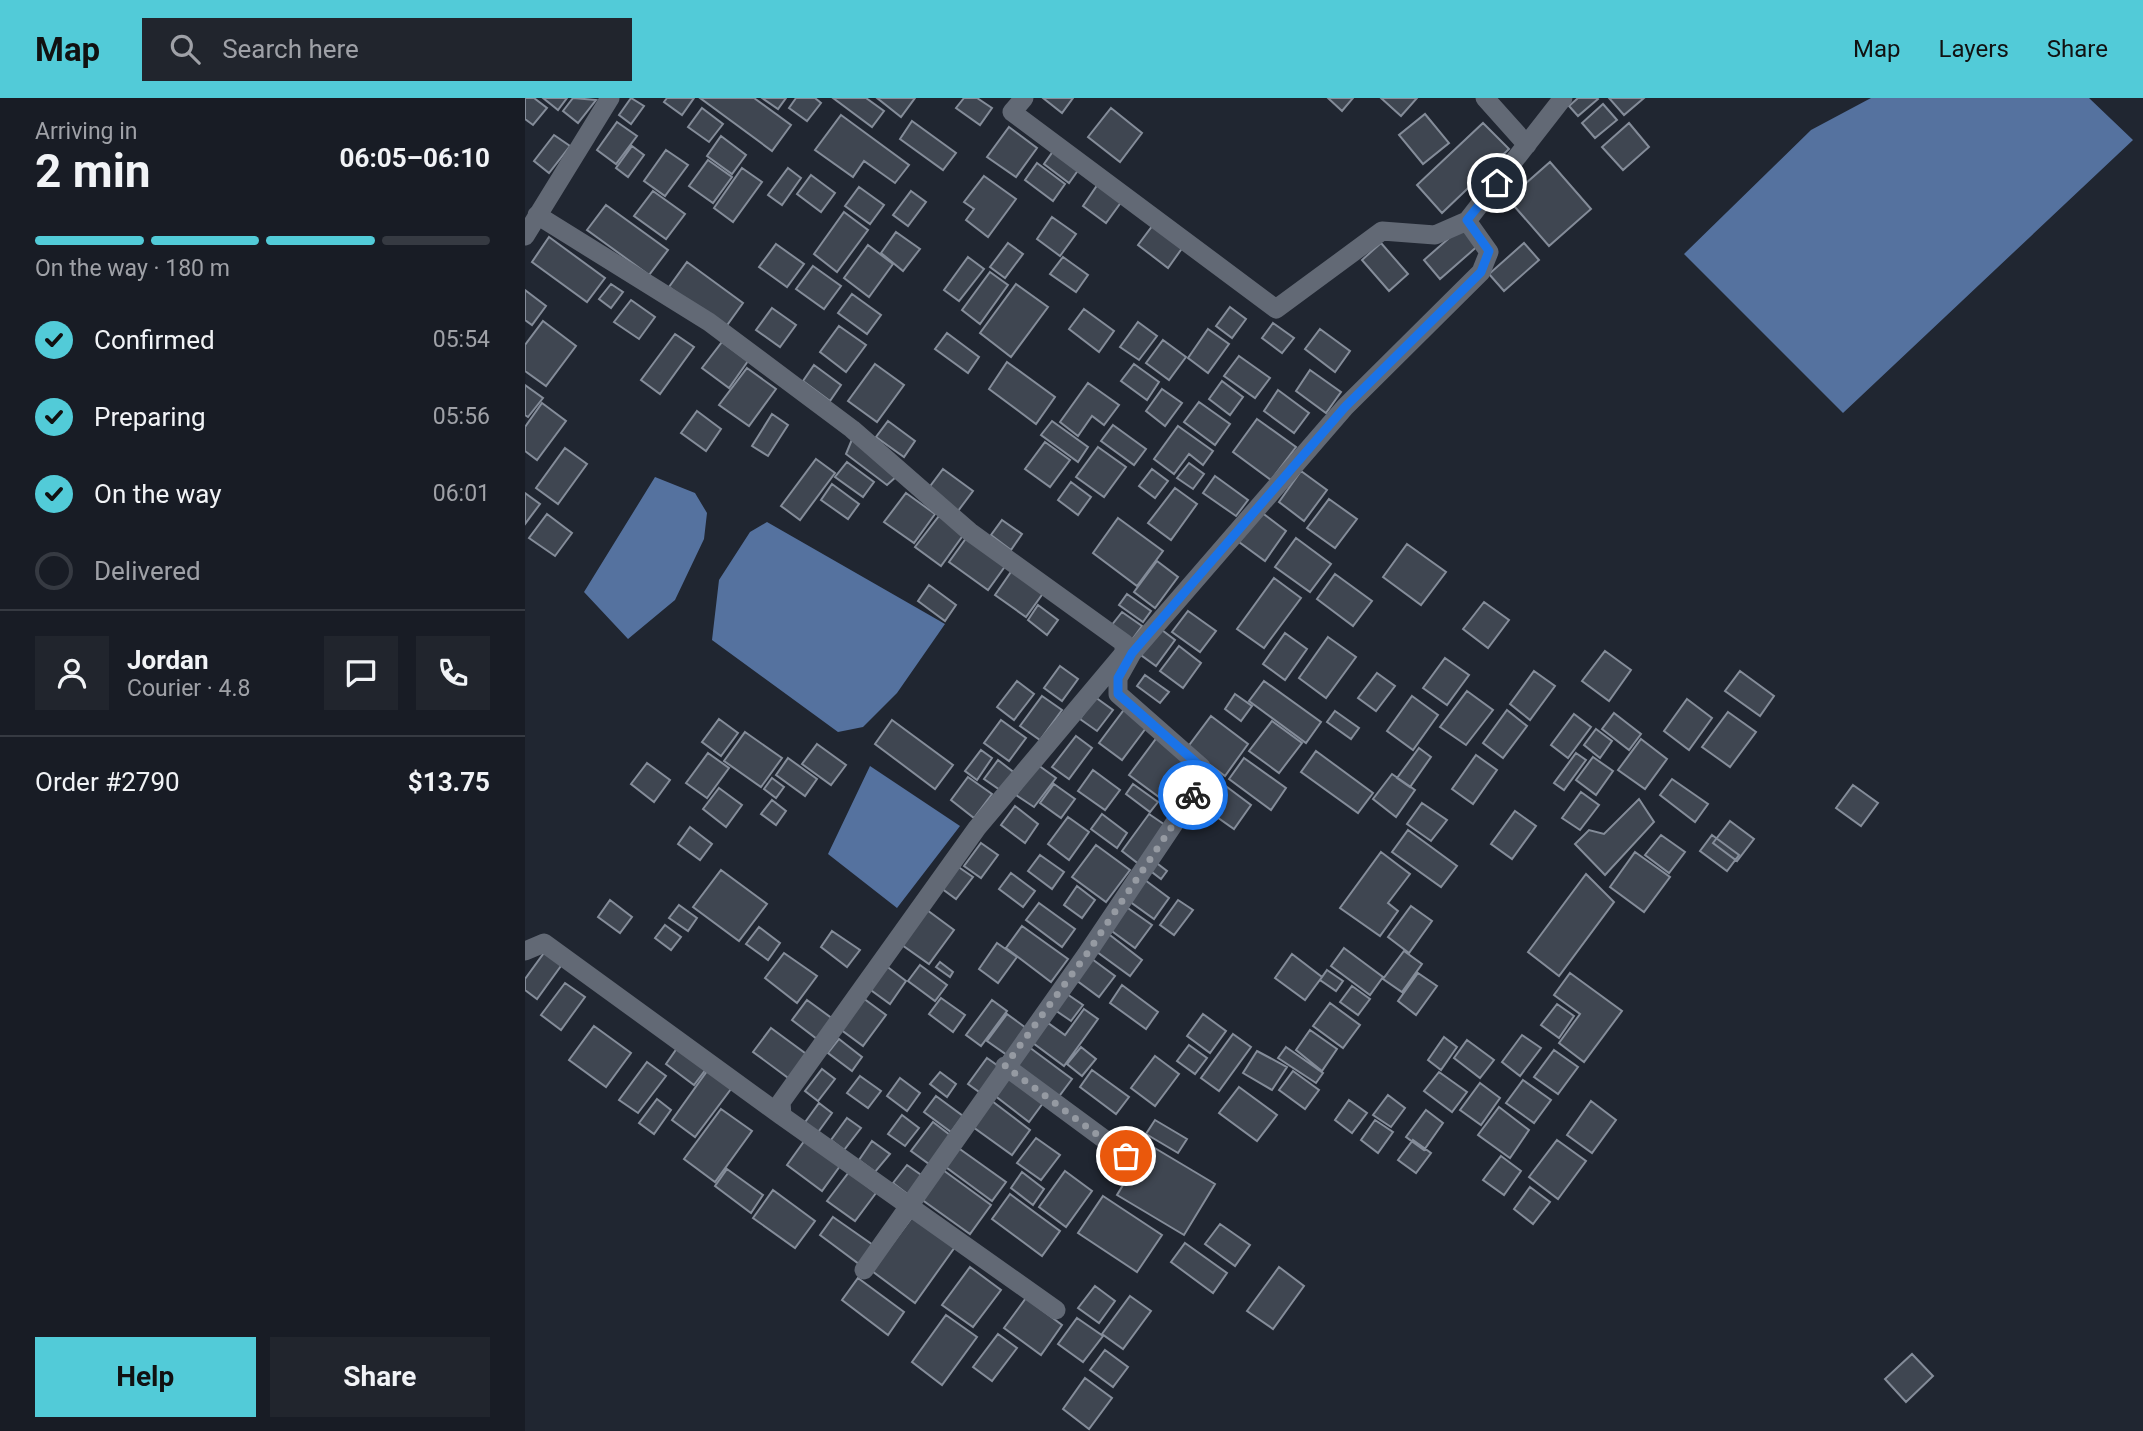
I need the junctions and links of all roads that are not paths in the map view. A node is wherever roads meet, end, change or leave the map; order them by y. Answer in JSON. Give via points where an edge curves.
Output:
{"nodes":[{"id":1,"x":610,"y":98,"type":"edge"},
{"id":2,"x":1024,"y":98,"type":"edge"},
{"id":3,"x":1485,"y":98,"type":"edge"},
{"id":4,"x":1563,"y":98,"type":"edge"},
{"id":5,"x":1527,"y":145,"type":"junction"},
{"id":6,"x":537,"y":215,"type":"junction"},
{"id":7,"x":1467,"y":220,"type":"junction"},
{"id":8,"x":525,"y":236,"type":"edge"},
{"id":9,"x":525,"y":951,"type":"edge"},
{"id":10,"x":1005,"y":1066,"type":"junction"},
{"id":11,"x":782,"y":1116,"type":"junction"},
{"id":12,"x":1126,"y":1156,"type":"dead end"},
{"id":13,"x":909,"y":1203,"type":"junction"},
{"id":14,"x":864,"y":1270,"type":"dead end"},
{"id":15,"x":1056,"y":1310,"type":"dead end"}],
"edges":[{"from":1,"to":6,"type":"street"},
{"from":2,"to":7,"type":"street","via":[[1012,112],[1276,309],[1382,230],[1435,235]]},
{"from":3,"to":5,"type":"street"},
{"from":4,"to":5,"type":"street"},
{"from":5,"to":7,"type":"street"},
{"from":6,"to":8,"type":"street"},
{"from":6,"to":11,"type":"street","via":[[709,321],[852,429],[970,533],[1124,643],[1124,653],[977,828],[781,1102]]},
{"from":7,"to":10,"type":"street","via":[[1489,251],[1481,272],[1330,423],[1127,661],[1118,678],[1118,694],[1201,767],[1198,788]]},
{"from":9,"to":11,"type":"street","via":[[544,943]]},
{"from":10,"to":12,"type":"street"},
{"from":10,"to":13,"type":"street"},
{"from":11,"to":13,"type":"street"},
{"from":13,"to":14,"type":"street"},
{"from":13,"to":15,"type":"street"}]}
